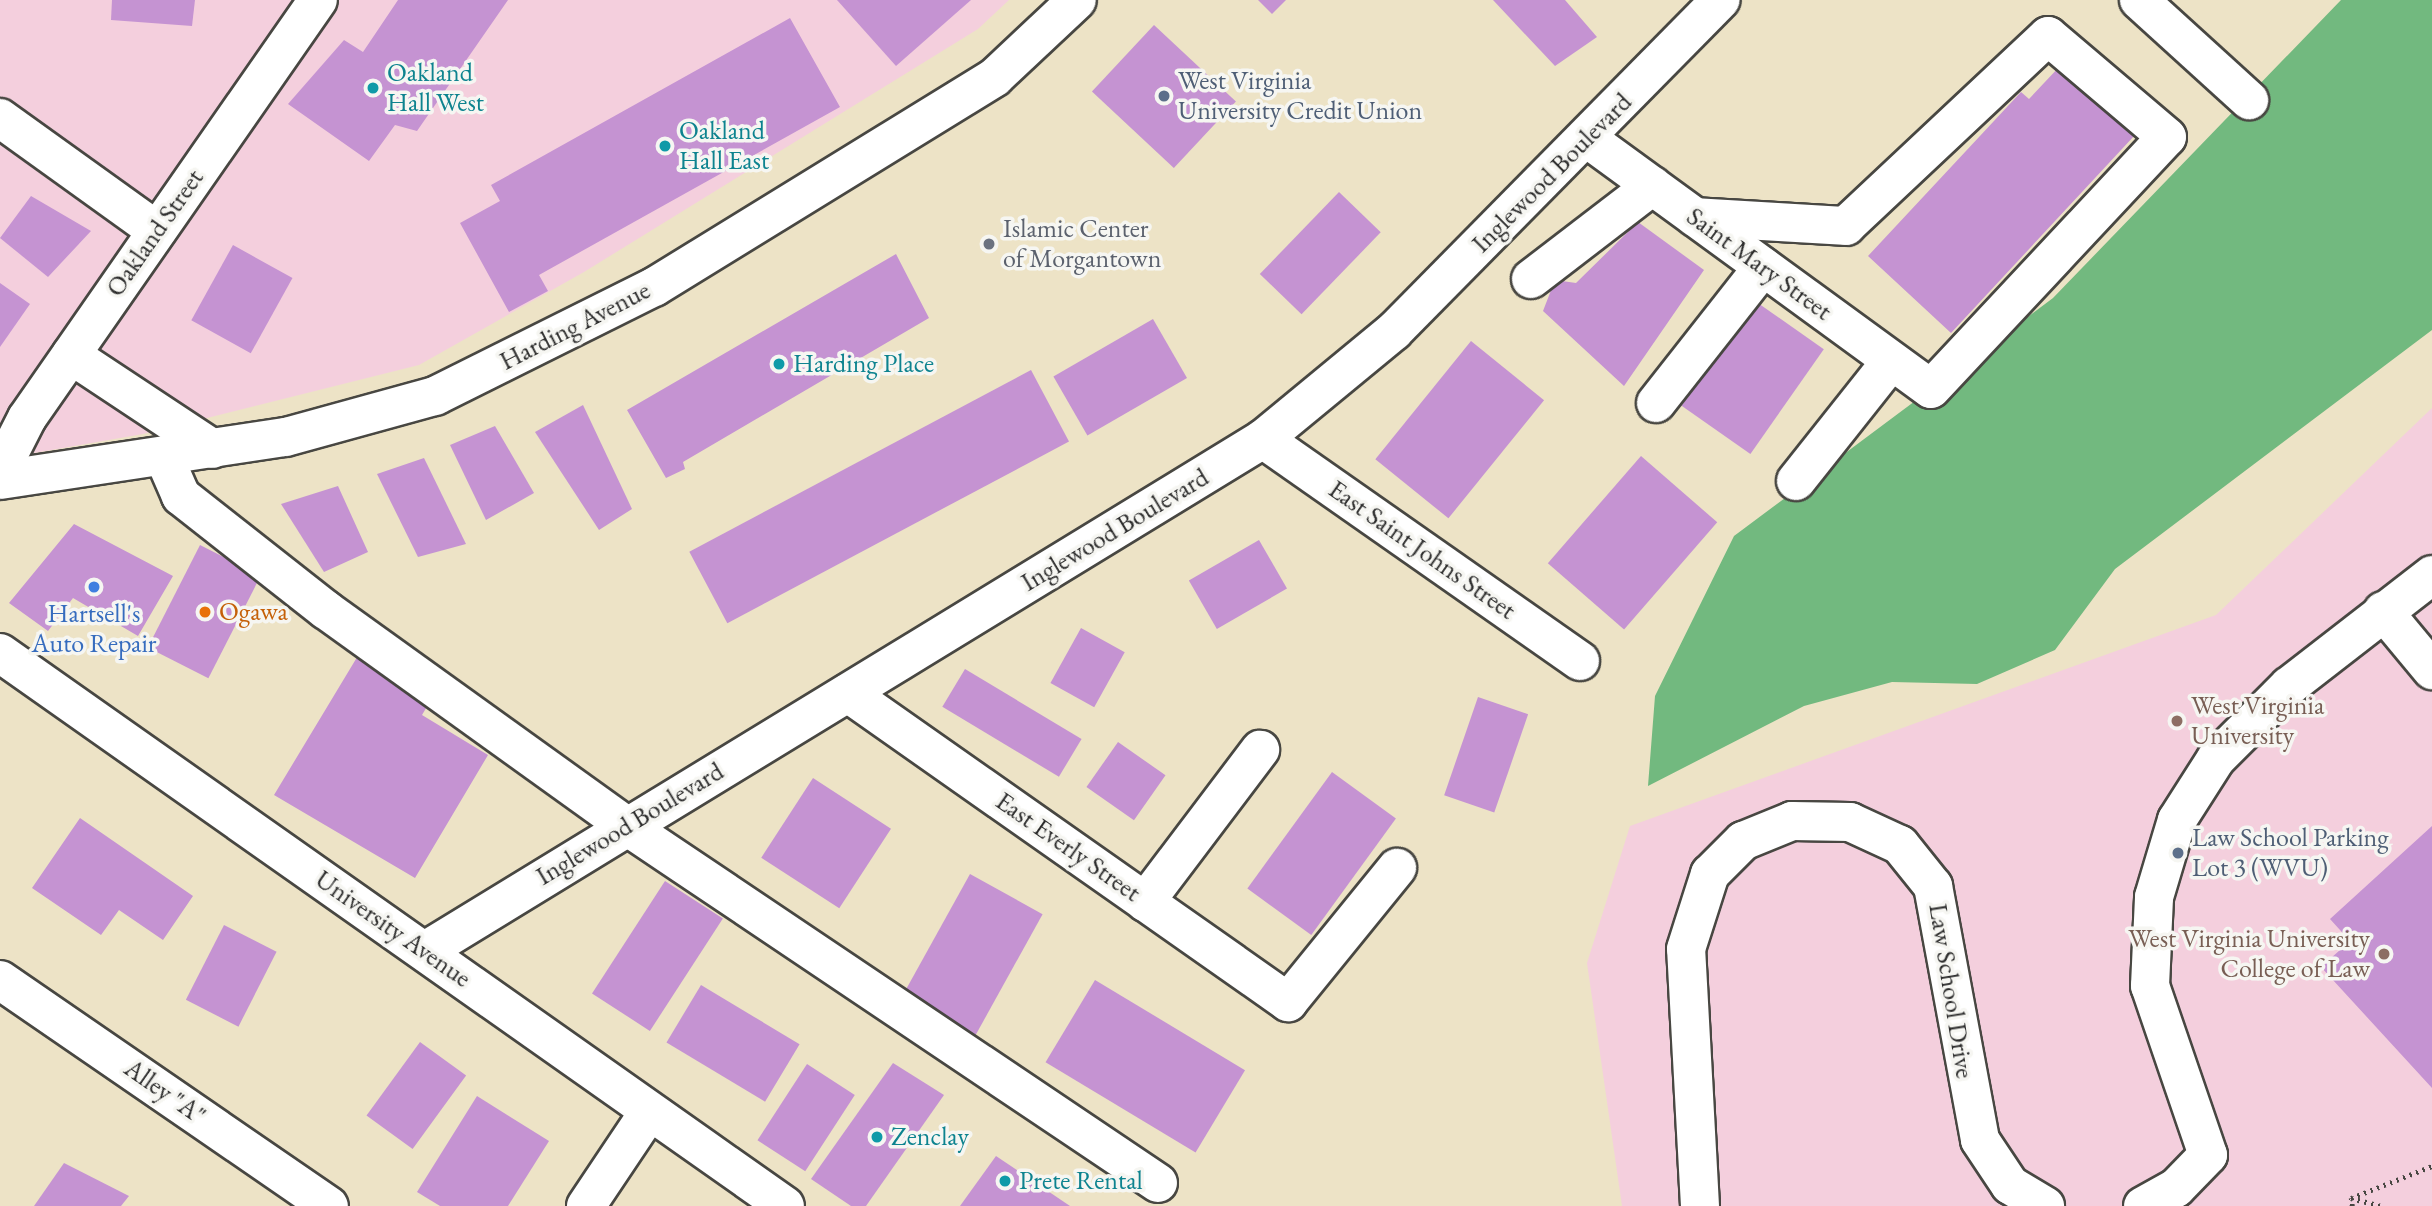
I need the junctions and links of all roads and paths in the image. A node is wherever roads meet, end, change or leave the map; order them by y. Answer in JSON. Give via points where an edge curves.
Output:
{"nodes":[{"id":1,"x":318,"y":0,"type":"edge"},
{"id":2,"x":1077,"y":0,"type":"edge"},
{"id":3,"x":1720,"y":0,"type":"edge"},
{"id":4,"x":2139,"y":0,"type":"edge"},
{"id":5,"x":2249,"y":100,"type":"dead end"},
{"id":6,"x":1,"y":121,"type":"edge"},
{"id":7,"x":1588,"y":139,"type":"junction"},
{"id":8,"x":1652,"y":186,"type":"junction"},
{"id":9,"x":1695,"y":217,"type":"junction"},
{"id":10,"x":157,"y":231,"type":"junction"},
{"id":11,"x":1763,"y":267,"type":"junction"},
{"id":12,"x":1531,"y":279,"type":"dead end"},
{"id":13,"x":71,"y":355,"type":"junction"},
{"id":14,"x":1891,"y":361,"type":"junction"},
{"id":15,"x":1656,"y":404,"type":"dead end"},
{"id":16,"x":1264,"y":439,"type":"junction"},
{"id":17,"x":213,"y":449,"type":"junction"},
{"id":18,"x":164,"y":457,"type":"junction"},
{"id":19,"x":0,"y":471,"type":"edge"},
{"id":20,"x":0,"y":481,"type":"edge"},
{"id":21,"x":1796,"y":481,"type":"dead end"},
{"id":22,"x":2432,"y":575,"type":"edge"},
{"id":23,"x":2383,"y":611,"type":"junction"},
{"id":24,"x":0,"y":653,"type":"edge"},
{"id":25,"x":1580,"y":661,"type":"dead end"},
{"id":26,"x":2432,"y":670,"type":"edge"},
{"id":27,"x":848,"y":693,"type":"junction"},
{"id":28,"x":1260,"y":750,"type":"dead end"},
{"id":29,"x":625,"y":825,"type":"junction"},
{"id":30,"x":1398,"y":867,"type":"dead end"},
{"id":31,"x":1145,"y":902,"type":"junction"},
{"id":32,"x":425,"y":951,"type":"junction"},
{"id":33,"x":0,"y":980,"type":"edge"},
{"id":34,"x":649,"y":1112,"type":"junction"},
{"id":35,"x":2432,"y":1166,"type":"edge"},
{"id":36,"x":1158,"y":1183,"type":"dead end"},
{"id":37,"x":2351,"y":1198,"type":"junction"},
{"id":38,"x":329,"y":1206,"type":"edge"},
{"id":39,"x":586,"y":1206,"type":"edge"},
{"id":40,"x":785,"y":1206,"type":"edge"},
{"id":41,"x":1700,"y":1206,"type":"edge"},
{"id":42,"x":2045,"y":1206,"type":"edge"},
{"id":43,"x":2144,"y":1206,"type":"edge"},
{"id":44,"x":2352,"y":1206,"type":"edge"},
{"id":45,"x":2381,"y":1206,"type":"edge"}],
"edges":[{"from":1,"to":10,"type":"street","name":"Oakland Street"},
{"from":2,"to":17,"type":"street","name":"Harding Avenue","via":[[995,77],[654,287],[435,396],[286,437]]},
{"from":3,"to":7,"type":"street","name":"Inglewood Boulevard"},
{"from":4,"to":5,"type":"street"},
{"from":6,"to":10,"type":"street"},
{"from":7,"to":8,"type":"street","name":"Saint Mary Street"},
{"from":7,"to":16,"type":"street","name":"Inglewood Boulevard","via":[[1394,331]]},
{"from":8,"to":9,"type":"street","name":"Saint Mary Street"},
{"from":8,"to":12,"type":"street"},
{"from":9,"to":11,"type":"street","name":"Saint Mary Street"},
{"from":9,"to":14,"type":"street","name":"Saint Mary Street","via":[[1846,226],[2048,36],[2167,137],[1931,389]]},
{"from":10,"to":13,"type":"street","name":"Oakland Street"},
{"from":11,"to":14,"type":"street","name":"Saint Mary Street"},
{"from":11,"to":15,"type":"street"},
{"from":13,"to":17,"type":"street"},
{"from":13,"to":19,"type":"street","name":"Oakland Street"},
{"from":14,"to":21,"type":"street"},
{"from":16,"to":25,"type":"street","name":"East Saint Johns Street"},
{"from":16,"to":27,"type":"street","name":"Inglewood Boulevard"},
{"from":17,"to":18,"type":"street","name":"Harding Avenue"},
{"from":18,"to":20,"type":"street","name":"Harding Avenue"},
{"from":18,"to":29,"type":"street","via":[[181,496]]},
{"from":22,"to":23,"type":"street"},
{"from":23,"to":26,"type":"street"},
{"from":23,"to":43,"type":"street","via":[[2289,686],[2216,759],[2177,820],[2154,897],[2150,986],[2208,1155],[2176,1188]]},
{"from":24,"to":32,"type":"street","name":"University Avenue"},
{"from":27,"to":29,"type":"street","name":"Inglewood Boulevard"},
{"from":27,"to":31,"type":"street","name":"East Everly Street"},
{"from":28,"to":31,"type":"street"},
{"from":29,"to":32,"type":"street","name":"Inglewood Boulevard"},
{"from":29,"to":36,"type":"street"},
{"from":30,"to":31,"type":"street","name":"East Everly Street","via":[[1287,1002]]},
{"from":32,"to":34,"type":"street","name":"University Avenue"},
{"from":33,"to":38,"type":"street","name":"Alley \"A\""},
{"from":34,"to":39,"type":"street"},
{"from":34,"to":40,"type":"street","name":"University Avenue"},
{"from":35,"to":37,"type":"path"},
{"from":37,"to":44,"type":"path"},
{"from":37,"to":45,"type":"path"},
{"from":41,"to":42,"type":"street","name":"Law School Drive","via":[[1686,949],[1710,874],[1743,841],[1792,821],[1850,822],[1900,845],[1933,886],[1980,1140],[2010,1185]]}]}
